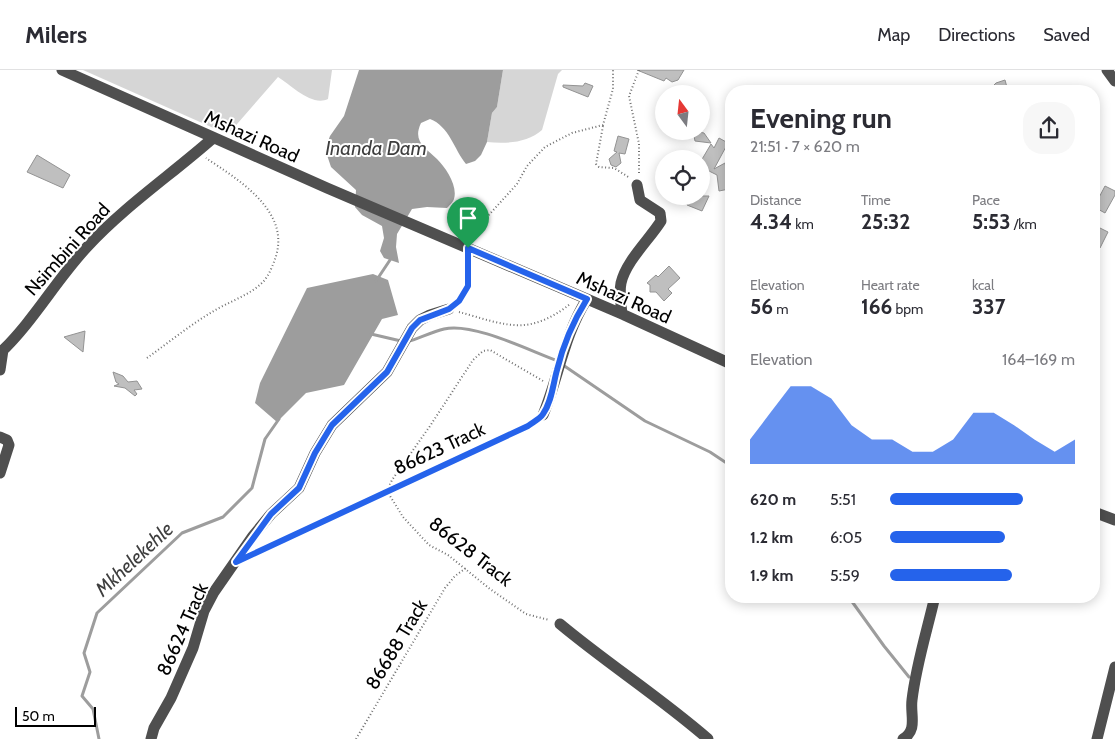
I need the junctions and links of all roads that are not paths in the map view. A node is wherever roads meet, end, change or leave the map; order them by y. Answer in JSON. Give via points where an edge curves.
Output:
{"nodes":[{"id":1,"x":62,"y":70,"type":"edge"},
{"id":2,"x":1107,"y":70,"type":"edge"},
{"id":3,"x":1115,"y":81,"type":"edge"},
{"id":4,"x":214,"y":138,"type":"junction"},
{"id":5,"x":637,"y":185,"type":"road end"},
{"id":6,"x":583,"y":298,"type":"junction"},
{"id":7,"x":449,"y":309,"type":"road end"},
{"id":8,"x":622,"y":314,"type":"junction"},
{"id":9,"x":1,"y":352,"type":"edge"},
{"id":10,"x":725,"y":361,"type":"edge"},
{"id":11,"x":0,"y":370,"type":"edge"},
{"id":12,"x":543,"y":415,"type":"road end"},
{"id":13,"x":0,"y":438,"type":"edge"},
{"id":14,"x":0,"y":473,"type":"edge"},
{"id":15,"x":1100,"y":514,"type":"edge"},
{"id":16,"x":1115,"y":520,"type":"edge"},
{"id":17,"x":933,"y":603,"type":"edge"},
{"id":18,"x":560,"y":624,"type":"road end"},
{"id":19,"x":1115,"y":667,"type":"edge"},
{"id":20,"x":704,"y":736,"type":"edge"},
{"id":21,"x":151,"y":739,"type":"edge"},
{"id":22,"x":903,"y":739,"type":"edge"},
{"id":23,"x":1097,"y":739,"type":"edge"}],
"edges":[{"from":1,"to":4,"type":"street","name":"Mshazi Road"},
{"from":2,"to":3,"type":"street"},
{"from":4,"to":6,"type":"street","name":"Mshazi Road"},
{"from":4,"to":9,"type":"street","name":"Nsimbini Road","via":[[104,228]]},
{"from":5,"to":8,"type":"street","via":[[640,200],[660,213],[661,221],[622,281]]},
{"from":6,"to":8,"type":"street","name":"Mshazi Road"},
{"from":6,"to":12,"type":"street"},
{"from":7,"to":21,"type":"street","name":"86624 Track","via":[[420,320],[412,328],[387,372],[332,425],[299,488],[253,536],[214,592],[204,611],[193,648]]},
{"from":8,"to":10,"type":"street","name":"Mshazi Road"},
{"from":9,"to":11,"type":"street"},
{"from":13,"to":14,"type":"street","via":[[7,440],[9,445]]},
{"from":15,"to":16,"type":"street"},
{"from":17,"to":22,"type":"street","via":[[915,679],[911,707],[913,729]]},
{"from":18,"to":20,"type":"street"},
{"from":19,"to":23,"type":"street"}]}
